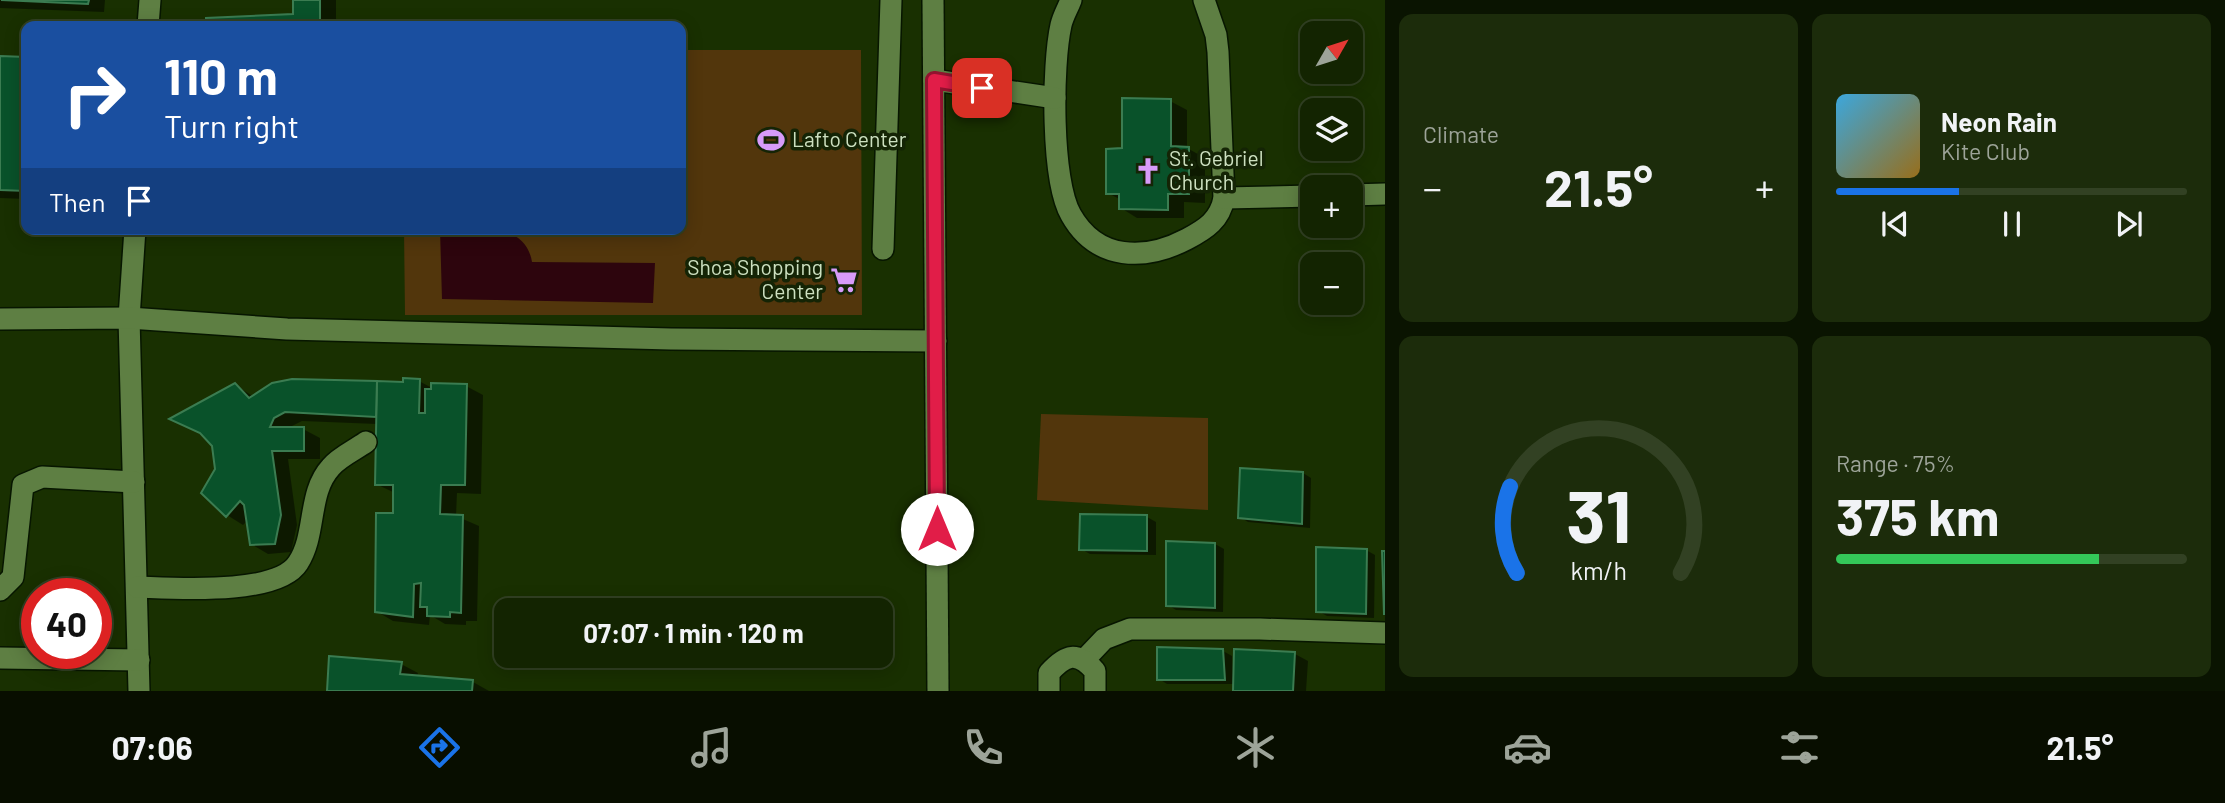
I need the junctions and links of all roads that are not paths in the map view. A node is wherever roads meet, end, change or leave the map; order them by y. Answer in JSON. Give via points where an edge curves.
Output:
{"nodes":[{"id":1,"x":150,"y":0,"type":"edge"},
{"id":2,"x":891,"y":0,"type":"edge"},
{"id":3,"x":933,"y":0,"type":"edge"},
{"id":4,"x":1071,"y":0,"type":"edge"},
{"id":5,"x":1203,"y":0,"type":"edge"},
{"id":6,"x":148,"y":21,"type":"edge"},
{"id":7,"x":934,"y":80,"type":"junction"},
{"id":8,"x":1055,"y":98,"type":"junction"},
{"id":9,"x":1385,"y":194,"type":"edge"},
{"id":10,"x":1363,"y":195,"type":"edge"},
{"id":11,"x":1300,"y":196,"type":"edge"},
{"id":12,"x":1224,"y":198,"type":"junction"},
{"id":13,"x":135,"y":235,"type":"edge"},
{"id":14,"x":883,"y":249,"type":"dead end"},
{"id":15,"x":128,"y":318,"type":"junction"},
{"id":16,"x":0,"y":319,"type":"edge"},
{"id":17,"x":936,"y":341,"type":"junction"},
{"id":18,"x":366,"y":442,"type":"dead end"},
{"id":19,"x":134,"y":482,"type":"junction"},
{"id":20,"x":137,"y":587,"type":"junction"},
{"id":21,"x":0,"y":590,"type":"edge"},
{"id":22,"x":1385,"y":633,"type":"edge"},
{"id":23,"x":0,"y":658,"type":"edge"},
{"id":24,"x":1085,"y":659,"type":"junction"},
{"id":25,"x":139,"y":660,"type":"junction"},
{"id":26,"x":139,"y":691,"type":"edge"},
{"id":27,"x":938,"y":691,"type":"edge"},
{"id":28,"x":1049,"y":691,"type":"edge"},
{"id":29,"x":1095,"y":691,"type":"edge"}],
"edges":[{"from":1,"to":6,"type":"street"},
{"from":2,"to":14,"type":"street"},
{"from":3,"to":7,"type":"street"},
{"from":4,"to":8,"type":"street","via":[[1061,24]]},
{"from":5,"to":12,"type":"street","via":[[1216,35]]},
{"from":7,"to":8,"type":"street"},
{"from":7,"to":17,"type":"street"},
{"from":8,"to":12,"type":"street","via":[[1062,191],[1071,216],[1095,242],[1129,256],[1170,248],[1206,229],[1222,213]]},
{"from":9,"to":10,"type":"street"},
{"from":11,"to":12,"type":"street"},
{"from":13,"to":15,"type":"street"},
{"from":15,"to":16,"type":"street"},
{"from":15,"to":17,"type":"street","via":[[287,329]]},
{"from":15,"to":19,"type":"street"},
{"from":17,"to":27,"type":"street"},
{"from":18,"to":20,"type":"street","via":[[331,467],[317,489],[314,517],[297,565],[280,577],[218,589]]},
{"from":19,"to":20,"type":"street"},
{"from":19,"to":21,"type":"street","via":[[42,477],[23,485],[13,577]]},
{"from":20,"to":25,"type":"street"},
{"from":22,"to":24,"type":"street","via":[[1130,629],[1104,639]]},
{"from":23,"to":25,"type":"street"},
{"from":24,"to":28,"type":"street","via":[[1074,656],[1060,662],[1049,674]]},
{"from":24,"to":29,"type":"street","via":[[1096,671]]},
{"from":25,"to":26,"type":"street"}]}
